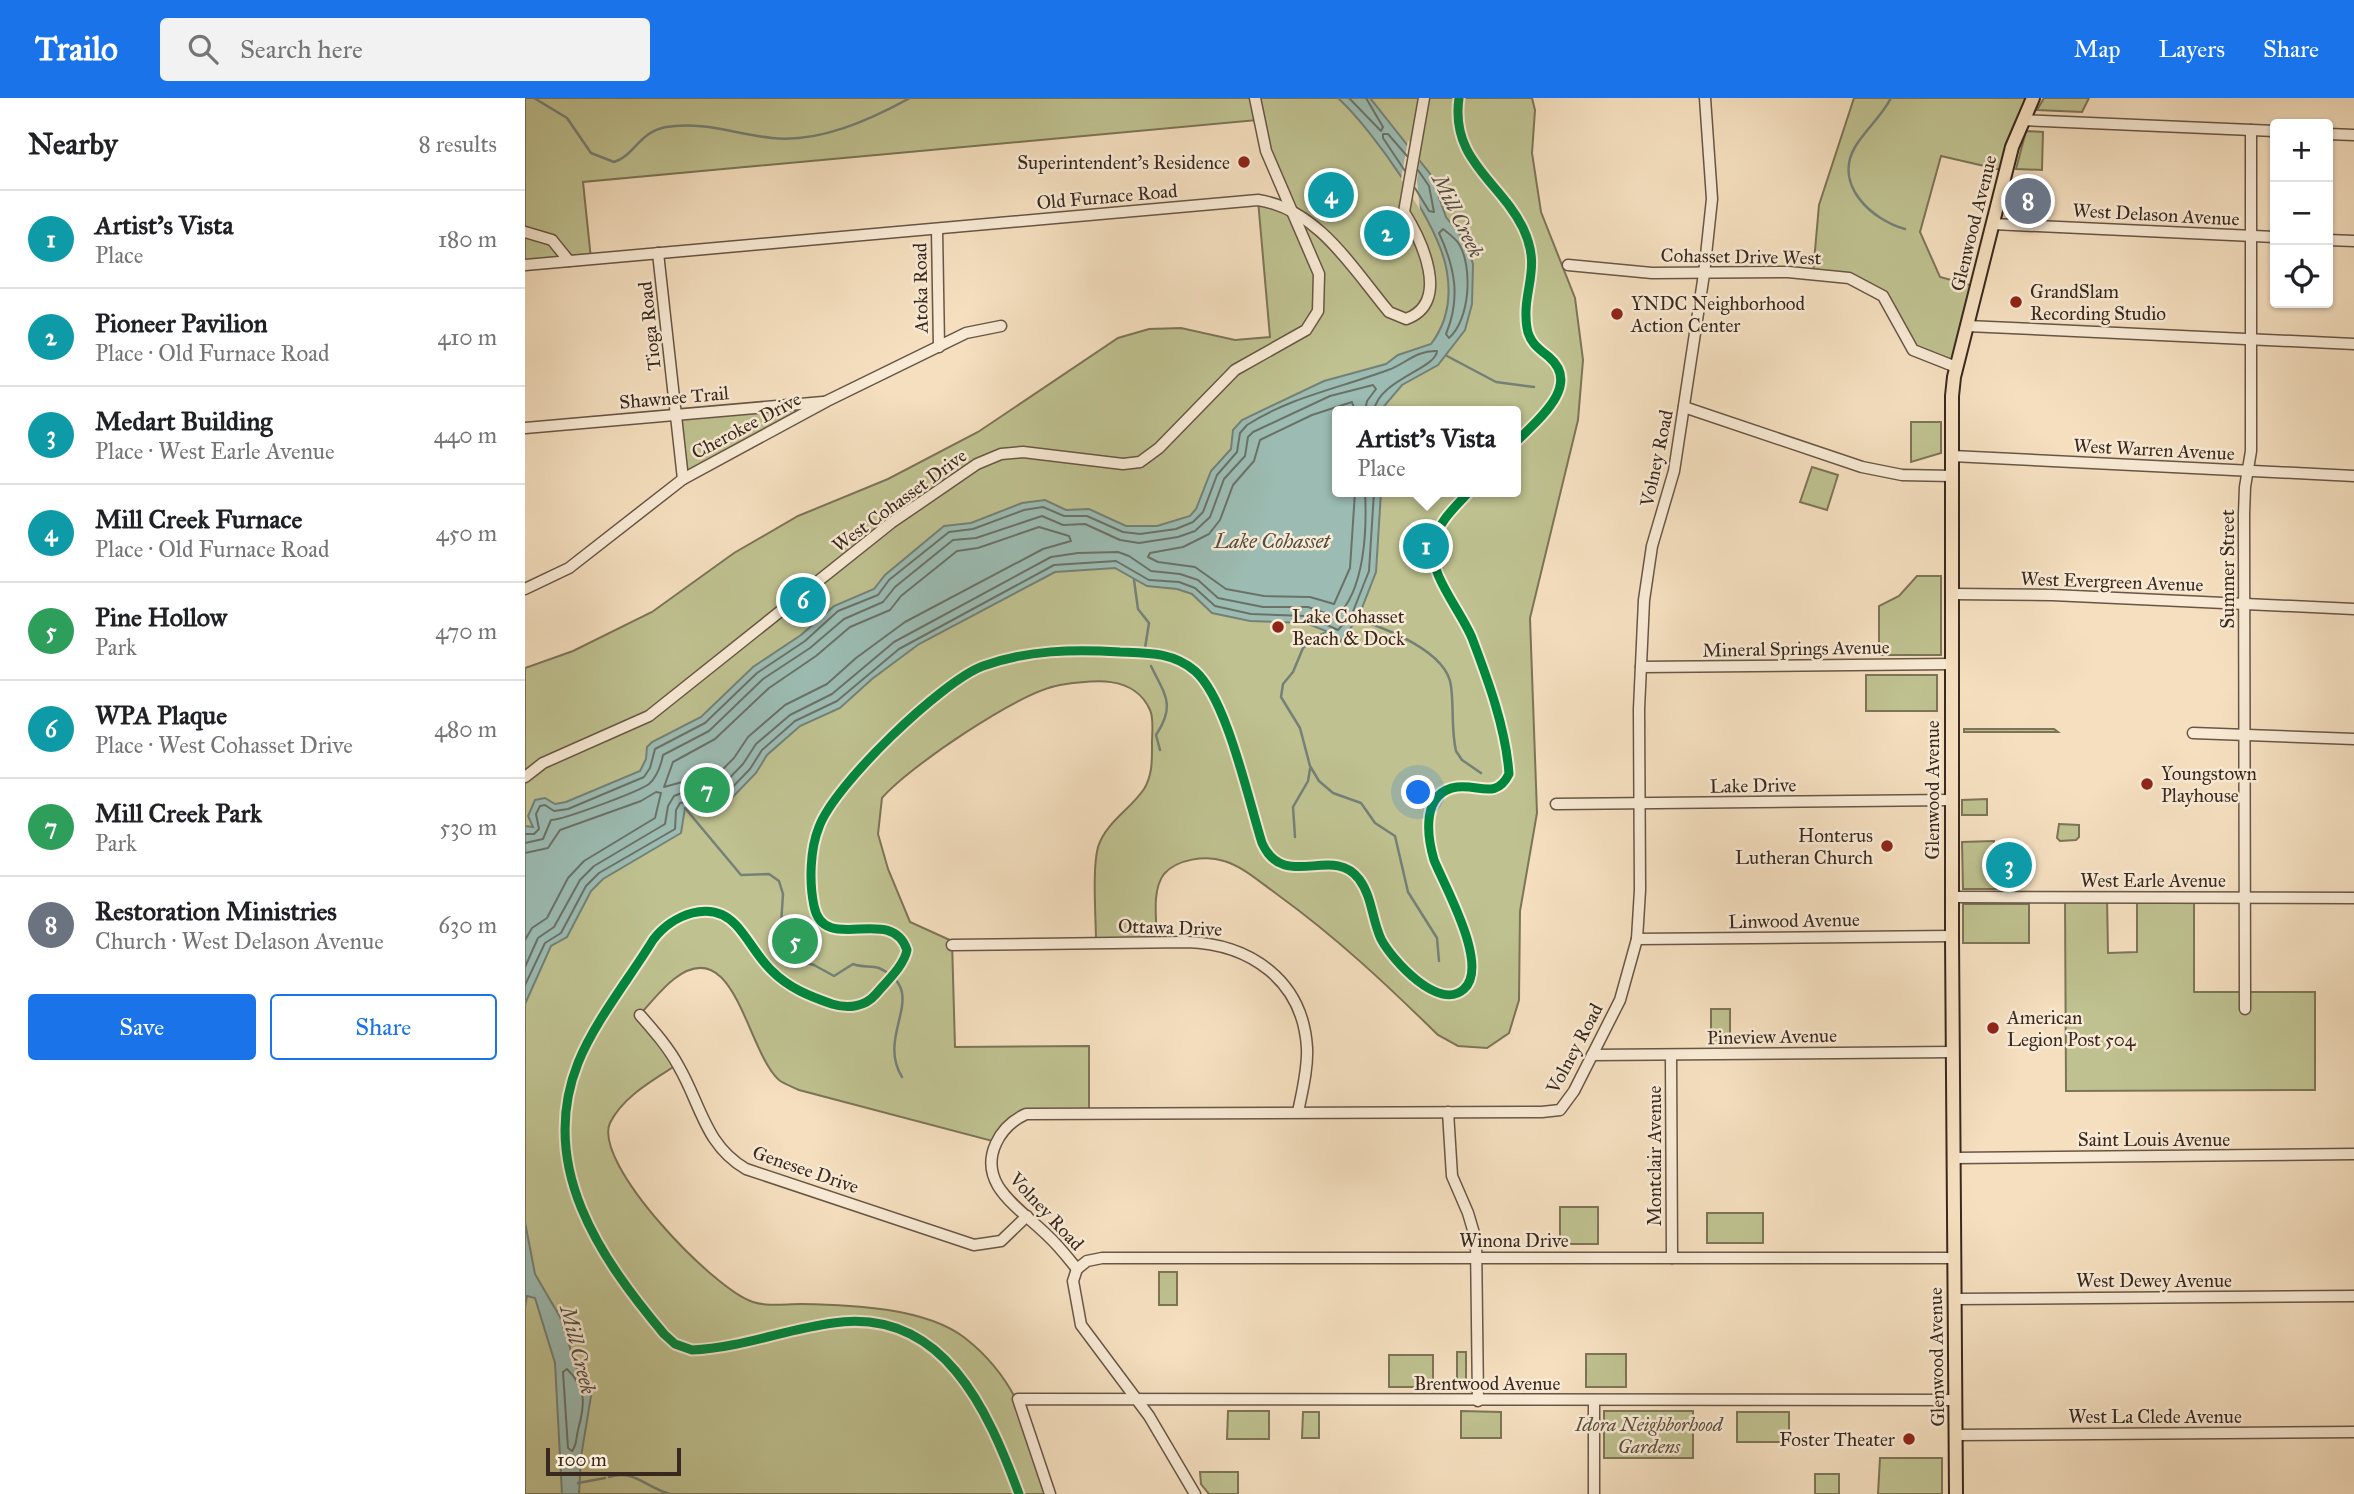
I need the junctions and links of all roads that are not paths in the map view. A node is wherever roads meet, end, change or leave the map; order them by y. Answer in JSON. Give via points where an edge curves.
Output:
{"nodes":[{"id":1,"x":1255,"y":98,"type":"edge"},
{"id":2,"x":1424,"y":98,"type":"edge"},
{"id":3,"x":1705,"y":98,"type":"edge"},
{"id":4,"x":2033,"y":98,"type":"edge"},
{"id":5,"x":2023,"y":120,"type":"junction"},
{"id":6,"x":2251,"y":130,"type":"junction"},
{"id":7,"x":2270,"y":131,"type":"edge"},
{"id":8,"x":2333,"y":134,"type":"edge"},
{"id":9,"x":2354,"y":135,"type":"edge"},
{"id":10,"x":1291,"y":210,"type":"junction"},
{"id":11,"x":1993,"y":224,"type":"junction"},
{"id":12,"x":937,"y":229,"type":"junction"},
{"id":13,"x":525,"y":232,"type":"edge"},
{"id":14,"x":2251,"y":236,"type":"junction"},
{"id":15,"x":2270,"y":237,"type":"edge"},
{"id":16,"x":2333,"y":240,"type":"edge"},
{"id":17,"x":2354,"y":241,"type":"edge"},
{"id":18,"x":658,"y":253,"type":"junction"},
{"id":19,"x":569,"y":261,"type":"junction"},
{"id":20,"x":525,"y":265,"type":"edge"},
{"id":21,"x":1568,"y":265,"type":"dead end"},
{"id":22,"x":1704,"y":274,"type":"junction"},
{"id":23,"x":1002,"y":326,"type":"dead end"},
{"id":24,"x":1966,"y":326,"type":"junction"},
{"id":25,"x":2251,"y":339,"type":"junction"},
{"id":26,"x":2354,"y":344,"type":"edge"},
{"id":27,"x":939,"y":347,"type":"junction"},
{"id":28,"x":1957,"y":368,"type":"junction"},
{"id":29,"x":827,"y":401,"type":"junction"},
{"id":30,"x":1684,"y":407,"type":"junction"},
{"id":31,"x":676,"y":415,"type":"junction"},
{"id":32,"x":525,"y":428,"type":"edge"},
{"id":33,"x":1952,"y":457,"type":"junction"},
{"id":34,"x":2248,"y":471,"type":"junction"},
{"id":35,"x":1952,"y":476,"type":"junction"},
{"id":36,"x":2354,"y":476,"type":"edge"},
{"id":37,"x":683,"y":479,"type":"junction"},
{"id":38,"x":525,"y":589,"type":"edge"},
{"id":39,"x":1952,"y":594,"type":"junction"},
{"id":40,"x":2244,"y":604,"type":"junction"},
{"id":41,"x":2354,"y":609,"type":"edge"},
{"id":42,"x":1951,"y":664,"type":"junction"},
{"id":43,"x":1641,"y":667,"type":"junction"},
{"id":44,"x":2193,"y":733,"type":"dead end"},
{"id":45,"x":2245,"y":734,"type":"junction"},
{"id":46,"x":2354,"y":739,"type":"edge"},
{"id":47,"x":525,"y":777,"type":"edge"},
{"id":48,"x":1951,"y":800,"type":"junction"},
{"id":49,"x":1640,"y":803,"type":"junction"},
{"id":50,"x":1556,"y":804,"type":"dead end"},
{"id":51,"x":1951,"y":897,"type":"junction"},
{"id":52,"x":2245,"y":898,"type":"junction"},
{"id":53,"x":2354,"y":898,"type":"edge"},
{"id":54,"x":1952,"y":936,"type":"junction"},
{"id":55,"x":1637,"y":939,"type":"junction"},
{"id":56,"x":952,"y":945,"type":"dead end"},
{"id":57,"x":2245,"y":1009,"type":"dead end"},
{"id":58,"x":640,"y":1015,"type":"dead end"},
{"id":59,"x":1953,"y":1052,"type":"junction"},
{"id":60,"x":1592,"y":1055,"type":"junction"},
{"id":61,"x":1671,"y":1055,"type":"junction"},
{"id":62,"x":1298,"y":1112,"type":"junction"},
{"id":63,"x":1448,"y":1112,"type":"junction"},
{"id":64,"x":2354,"y":1154,"type":"edge"},
{"id":65,"x":1954,"y":1158,"type":"junction"},
{"id":66,"x":1027,"y":1216,"type":"junction"},
{"id":67,"x":1476,"y":1258,"type":"junction"},
{"id":68,"x":1672,"y":1258,"type":"junction"},
{"id":69,"x":1954,"y":1258,"type":"junction"},
{"id":70,"x":1077,"y":1269,"type":"junction"},
{"id":71,"x":2354,"y":1296,"type":"edge"},
{"id":72,"x":1955,"y":1299,"type":"junction"},
{"id":73,"x":1594,"y":1400,"type":"junction"},
{"id":74,"x":1956,"y":1400,"type":"junction"},
{"id":75,"x":1138,"y":1401,"type":"junction"},
{"id":76,"x":1478,"y":1401,"type":"junction"},
{"id":77,"x":2354,"y":1432,"type":"edge"},
{"id":78,"x":1956,"y":1435,"type":"junction"},
{"id":79,"x":1050,"y":1494,"type":"edge"},
{"id":80,"x":1195,"y":1494,"type":"edge"},
{"id":81,"x":1594,"y":1494,"type":"edge"},
{"id":82,"x":1957,"y":1494,"type":"edge"}],
"edges":[{"from":1,"to":10,"type":"street","name":"West Cohasset Drive","via":[[1266,151]]},
{"from":2,"to":10,"type":"street","name":"Old Furnace Road","via":[[1405,212],[1424,249],[1430,288],[1423,307],[1406,319],[1389,312],[1320,231]]},
{"from":3,"to":22,"type":"street","name":"Volney Road","via":[[1712,199]]},
{"from":4,"to":5,"type":"main road","name":"Glenwood Avenue"},
{"from":5,"to":6,"type":"street"},
{"from":5,"to":11,"type":"main road","name":"Glenwood Avenue"},
{"from":6,"to":7,"type":"street"},
{"from":6,"to":14,"type":"street","name":"Summer Street"},
{"from":8,"to":9,"type":"street"},
{"from":10,"to":12,"type":"street","name":"Old Furnace Road","via":[[1258,200]]},
{"from":10,"to":47,"type":"street","name":"West Cohasset Drive","via":[[1319,274],[1320,299],[1312,322],[1293,339],[1235,370],[1147,458],[1123,464],[1023,452],[977,464],[891,523],[649,716],[543,763]]},
{"from":11,"to":14,"type":"street","name":"West Delason Avenue"},
{"from":11,"to":24,"type":"main road","name":"Glenwood Avenue"},
{"from":12,"to":18,"type":"street","name":"Old Furnace Road"},
{"from":12,"to":27,"type":"street","name":"Atoka Road"},
{"from":13,"to":19,"type":"street","via":[[552,240]]},
{"from":14,"to":15,"type":"street","name":"West Delason Avenue"},
{"from":14,"to":25,"type":"street","name":"Summer Street"},
{"from":16,"to":17,"type":"street"},
{"from":18,"to":19,"type":"street","name":"Old Furnace Road"},
{"from":18,"to":31,"type":"street","name":"Tioga Road"},
{"from":19,"to":20,"type":"street","name":"Old Furnace Road"},
{"from":21,"to":22,"type":"street","name":"Cohasset Drive West"},
{"from":22,"to":28,"type":"street","name":"Cohasset Drive West","via":[[1832,274],[1864,284],[1890,304],[1913,350]]},
{"from":22,"to":30,"type":"street","name":"Volney Road"},
{"from":23,"to":27,"type":"street","name":"Cherokee Drive","via":[[974,330]]},
{"from":24,"to":25,"type":"street"},
{"from":24,"to":28,"type":"main road","name":"Glenwood Avenue"},
{"from":25,"to":26,"type":"street"},
{"from":25,"to":34,"type":"street","name":"Summer Street"},
{"from":27,"to":29,"type":"street","name":"Cherokee Drive"},
{"from":28,"to":33,"type":"main road","name":"Glenwood Avenue"},
{"from":29,"to":31,"type":"street","name":"Shawnee Trail"},
{"from":29,"to":37,"type":"street","name":"Cherokee Drive"},
{"from":30,"to":35,"type":"street","via":[[1869,469]]},
{"from":30,"to":43,"type":"street","name":"Volney Road","via":[[1669,495],[1649,561]]},
{"from":31,"to":32,"type":"street","name":"Shawnee Trail"},
{"from":31,"to":37,"type":"street","name":"Tioga Road"},
{"from":33,"to":34,"type":"street","name":"West Warren Avenue"},
{"from":33,"to":35,"type":"main road","name":"Glenwood Avenue"},
{"from":34,"to":36,"type":"street","name":"West Warren Avenue"},
{"from":34,"to":40,"type":"street","name":"Summer Street"},
{"from":35,"to":39,"type":"main road","name":"Glenwood Avenue"},
{"from":37,"to":38,"type":"street","name":"Cherokee Drive","via":[[569,568]]},
{"from":39,"to":40,"type":"street","name":"West Evergreen Avenue"},
{"from":39,"to":42,"type":"main road","name":"Glenwood Avenue"},
{"from":40,"to":41,"type":"street","name":"West Evergreen Avenue"},
{"from":40,"to":45,"type":"street","name":"Summer Street"},
{"from":42,"to":43,"type":"street","name":"Mineral Springs Avenue"},
{"from":42,"to":48,"type":"main road","name":"Glenwood Avenue"},
{"from":43,"to":49,"type":"street","name":"Volney Road"},
{"from":44,"to":45,"type":"street"},
{"from":45,"to":46,"type":"street"},
{"from":45,"to":52,"type":"street","name":"Summer Street"},
{"from":48,"to":49,"type":"street","name":"Lake Drive"},
{"from":48,"to":51,"type":"main road","name":"Glenwood Avenue"},
{"from":49,"to":50,"type":"street","name":"Lake Drive"},
{"from":49,"to":55,"type":"street","name":"Volney Road"},
{"from":51,"to":52,"type":"street","name":"West Earle Avenue"},
{"from":51,"to":54,"type":"main road","name":"Glenwood Avenue"},
{"from":52,"to":53,"type":"street","name":"West Earle Avenue"},
{"from":52,"to":57,"type":"street","name":"Summer Street"},
{"from":54,"to":55,"type":"street","name":"Linwood Avenue"},
{"from":54,"to":59,"type":"main road","name":"Glenwood Avenue"},
{"from":55,"to":60,"type":"street","name":"Volney Road","via":[[1620,1000]]},
{"from":56,"to":62,"type":"street","name":"Ottawa Drive","via":[[1187,942],[1217,943],[1244,952],[1270,970],[1298,1011],[1307,1051]]},
{"from":58,"to":66,"type":"street","name":"Genesee Drive","via":[[678,1064],[712,1139],[747,1168],[974,1245],[1001,1241]]},
{"from":59,"to":61,"type":"street","name":"Pineview Avenue"},
{"from":59,"to":65,"type":"main road","name":"Glenwood Avenue"},
{"from":60,"to":61,"type":"street","name":"Pineview Avenue"},
{"from":60,"to":63,"type":"street","name":"Volney Road","via":[[1560,1110]]},
{"from":61,"to":68,"type":"street","name":"Montclair Avenue"},
{"from":62,"to":63,"type":"street","name":"Volney Road"},
{"from":62,"to":66,"type":"street","name":"Volney Road","via":[[1026,1114],[1000,1133],[991,1160],[998,1186]]},
{"from":63,"to":67,"type":"street","via":[[1450,1168],[1474,1231]]},
{"from":64,"to":65,"type":"street","name":"Saint Louis Avenue"},
{"from":65,"to":69,"type":"main road","name":"Glenwood Avenue"},
{"from":66,"to":70,"type":"street","name":"Volney Road"},
{"from":67,"to":68,"type":"street","name":"Winona Drive"},
{"from":67,"to":70,"type":"street","name":"Winona Drive","via":[[1102,1258]]},
{"from":67,"to":76,"type":"street"},
{"from":68,"to":69,"type":"street","name":"Winona Drive"},
{"from":69,"to":72,"type":"main road","name":"Glenwood Avenue"},
{"from":70,"to":75,"type":"street","name":"Volney Road","via":[[1073,1281],[1081,1325]]},
{"from":71,"to":72,"type":"street","name":"West Dewey Avenue"},
{"from":72,"to":74,"type":"main road","name":"Glenwood Avenue"},
{"from":73,"to":74,"type":"street","name":"Brentwood Avenue"},
{"from":73,"to":76,"type":"street","name":"Brentwood Avenue"},
{"from":73,"to":81,"type":"street"},
{"from":74,"to":78,"type":"main road","name":"Glenwood Avenue"},
{"from":75,"to":76,"type":"street","name":"Brentwood Avenue"},
{"from":75,"to":79,"type":"street","name":"Brentwood Avenue","via":[[1018,1399]]},
{"from":75,"to":80,"type":"street","name":"Volney Road"},
{"from":77,"to":78,"type":"street","name":"West La Clede Avenue"},
{"from":78,"to":82,"type":"main road","name":"Glenwood Avenue"}]}
